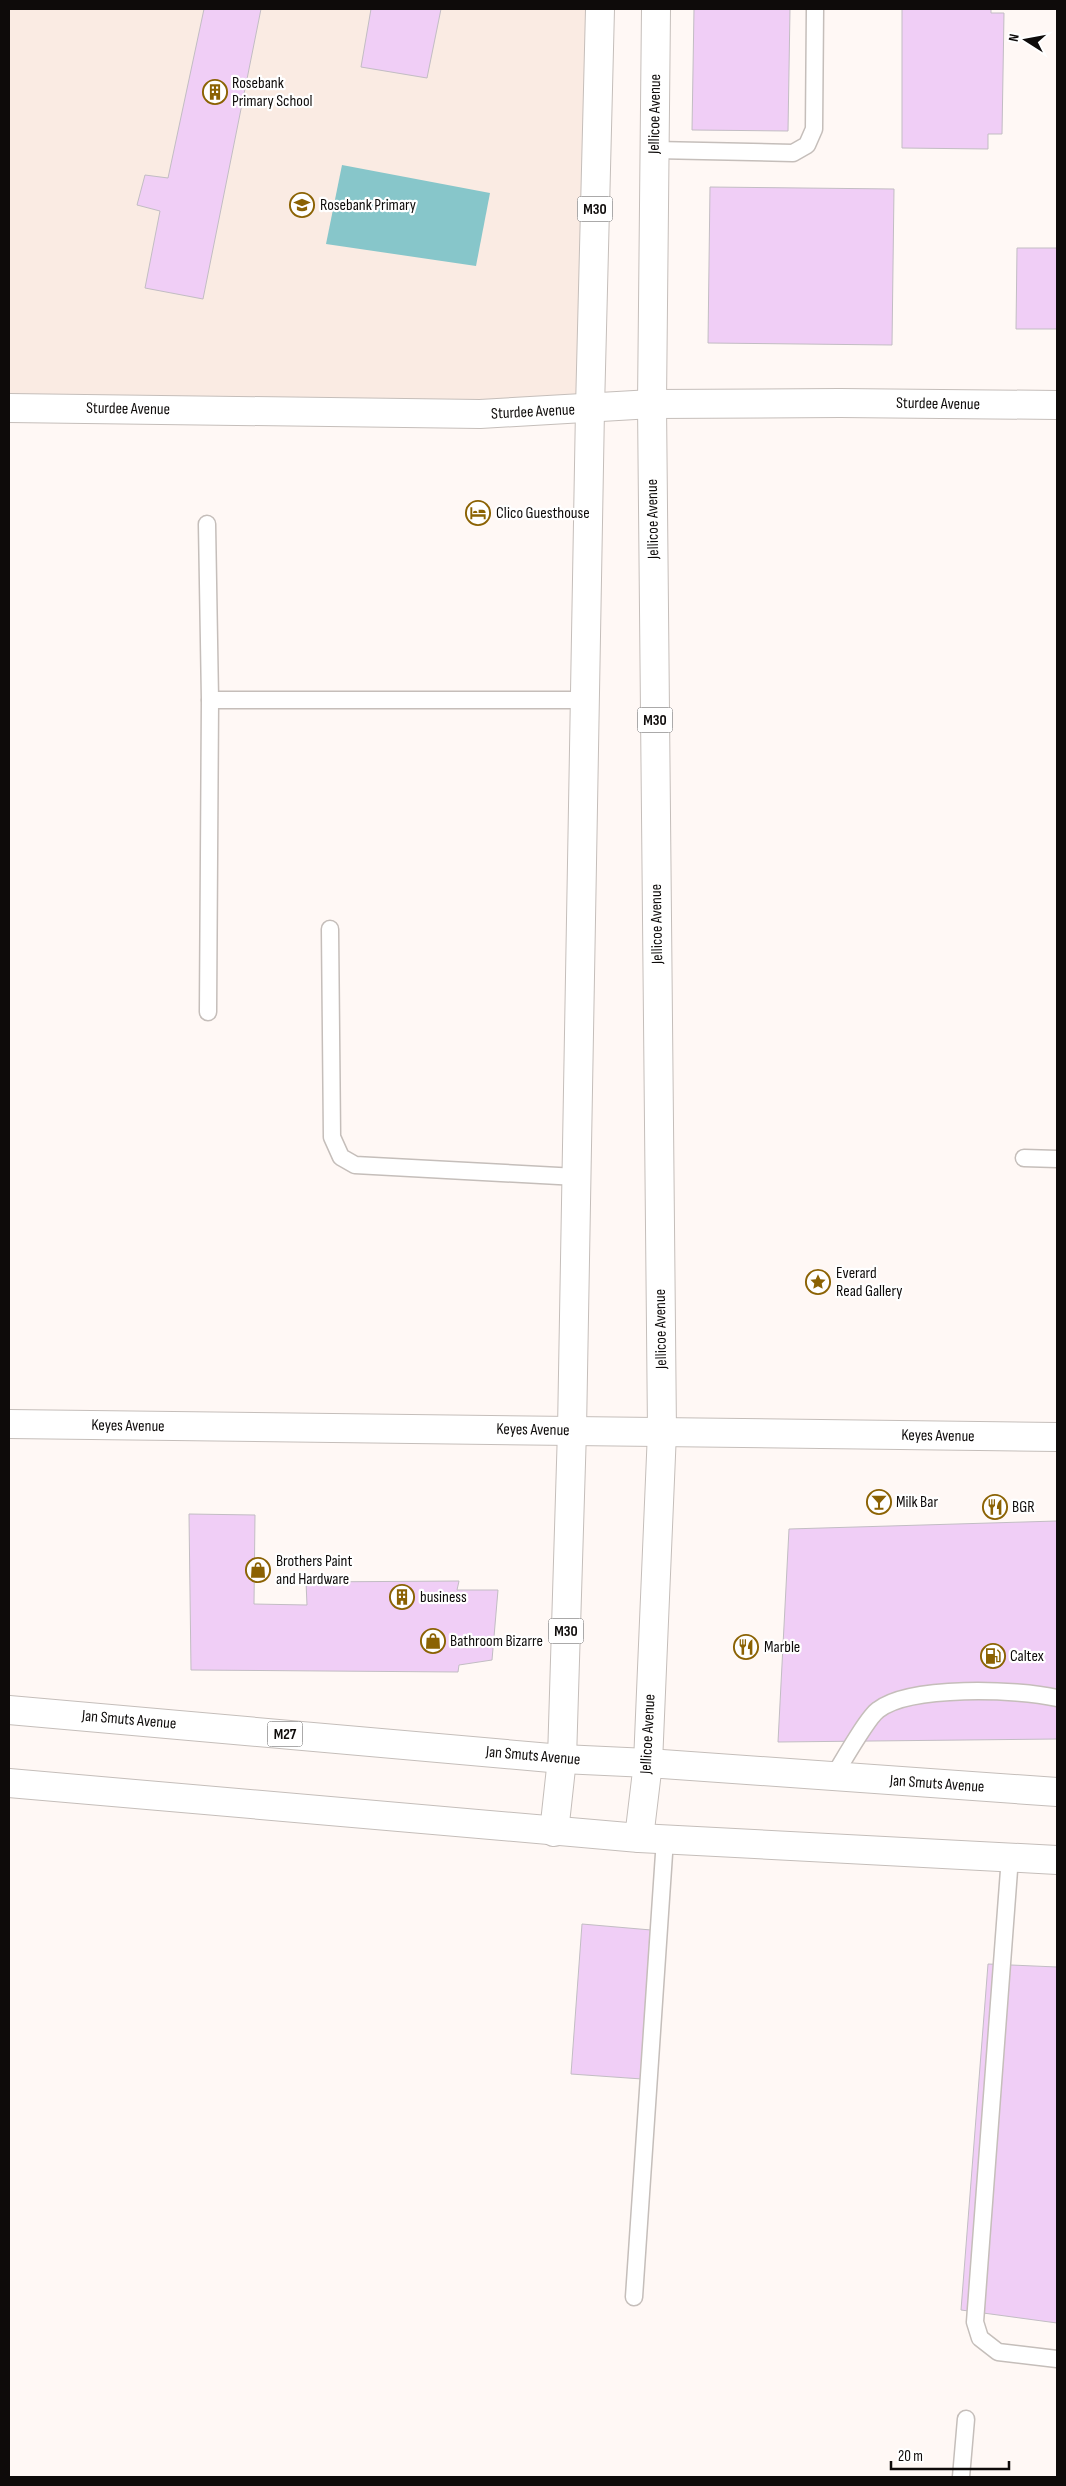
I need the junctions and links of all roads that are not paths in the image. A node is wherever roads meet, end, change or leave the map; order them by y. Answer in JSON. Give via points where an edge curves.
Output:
{"nodes":[{"id":1,"x":600,"y":9,"type":"edge"},
{"id":2,"x":656,"y":9,"type":"edge"},
{"id":3,"x":815,"y":9,"type":"edge"},
{"id":4,"x":655,"y":150,"type":"junction"},
{"id":5,"x":652,"y":404,"type":"junction"},
{"id":6,"x":1057,"y":406,"type":"edge"},
{"id":7,"x":9,"y":408,"type":"edge"},
{"id":8,"x":590,"y":409,"type":"junction"},
{"id":9,"x":207,"y":524,"type":"dead end"},
{"id":10,"x":210,"y":700,"type":"junction"},
{"id":11,"x":586,"y":700,"type":"junction"},
{"id":12,"x":330,"y":929,"type":"dead end"},
{"id":13,"x":208,"y":1012,"type":"dead end"},
{"id":14,"x":1024,"y":1158,"type":"dead end"},
{"id":15,"x":1057,"y":1158,"type":"edge"},
{"id":16,"x":577,"y":1177,"type":"junction"},
{"id":17,"x":9,"y":1424,"type":"edge"},
{"id":18,"x":572,"y":1430,"type":"junction"},
{"id":19,"x":662,"y":1432,"type":"junction"},
{"id":20,"x":1057,"y":1437,"type":"edge"},
{"id":21,"x":1057,"y":1698,"type":"edge"},
{"id":22,"x":9,"y":1710,"type":"edge"},
{"id":23,"x":562,"y":1759,"type":"junction"},
{"id":24,"x":648,"y":1763,"type":"junction"},
{"id":25,"x":833,"y":1776,"type":"junction"},
{"id":26,"x":9,"y":1782,"type":"edge"},
{"id":27,"x":1057,"y":1792,"type":"edge"},
{"id":28,"x":554,"y":1832,"type":"junction"},
{"id":29,"x":652,"y":1839,"type":"junction"},
{"id":30,"x":1010,"y":1857,"type":"junction"},
{"id":31,"x":1057,"y":1860,"type":"edge"},
{"id":32,"x":634,"y":2297,"type":"dead end"},
{"id":33,"x":1057,"y":2359,"type":"edge"},
{"id":34,"x":966,"y":2419,"type":"dead end"},
{"id":35,"x":961,"y":2477,"type":"edge"}],
"edges":[{"from":1,"to":8,"type":"main road","number":"M30"},
{"from":2,"to":4,"type":"main road","name":"Jellicoe Avenue","number":"M30"},
{"from":3,"to":4,"type":"lane","via":[[814,129],[807,145],[793,153]]},
{"from":4,"to":5,"type":"main road","name":"Jellicoe Avenue","number":"M30"},
{"from":5,"to":6,"type":"main road","name":"Sturdee Avenue"},
{"from":5,"to":8,"type":"main road","name":"Sturdee Avenue"},
{"from":5,"to":19,"type":"main road","name":"Jellicoe Avenue","number":"M30"},
{"from":7,"to":8,"type":"main road","name":"Sturdee Avenue","via":[[480,414]]},
{"from":8,"to":11,"type":"main road","number":"M30"},
{"from":9,"to":10,"type":"lane"},
{"from":10,"to":11,"type":"lane"},
{"from":10,"to":13,"type":"lane"},
{"from":11,"to":16,"type":"main road","number":"M30"},
{"from":12,"to":16,"type":"lane","via":[[332,1137],[341,1156],[355,1165]]},
{"from":14,"to":15,"type":"lane"},
{"from":16,"to":18,"type":"main road","number":"M30"},
{"from":17,"to":18,"type":"main road","name":"Keyes Avenue"},
{"from":18,"to":19,"type":"main road","name":"Keyes Avenue"},
{"from":18,"to":23,"type":"main road","number":"M30"},
{"from":19,"to":20,"type":"main road","name":"Keyes Avenue"},
{"from":19,"to":24,"type":"main road","name":"Jellicoe Avenue","number":"M30"},
{"from":21,"to":25,"type":"lane","via":[[1040,1694],[953,1691],[899,1698],[876,1710]]},
{"from":22,"to":23,"type":"main road","name":"Jan Smuts Avenue","number":"M27"},
{"from":23,"to":24,"type":"main road","name":"Jan Smuts Avenue","number":"M27"},
{"from":23,"to":28,"type":"main road","number":"M30"},
{"from":24,"to":25,"type":"main road","name":"Jan Smuts Avenue","number":"M27"},
{"from":24,"to":29,"type":"main road","name":"Jellicoe Avenue","number":"M30"},
{"from":25,"to":27,"type":"main road","name":"Jan Smuts Avenue","number":"M27"},
{"from":26,"to":28,"type":"main road"},
{"from":28,"to":29,"type":"main road"},
{"from":29,"to":30,"type":"main road"},
{"from":29,"to":32,"type":"lane"},
{"from":30,"to":31,"type":"main road"},
{"from":30,"to":33,"type":"lane","via":[[975,2322],[980,2338],[998,2352]]},
{"from":34,"to":35,"type":"lane"}]}
